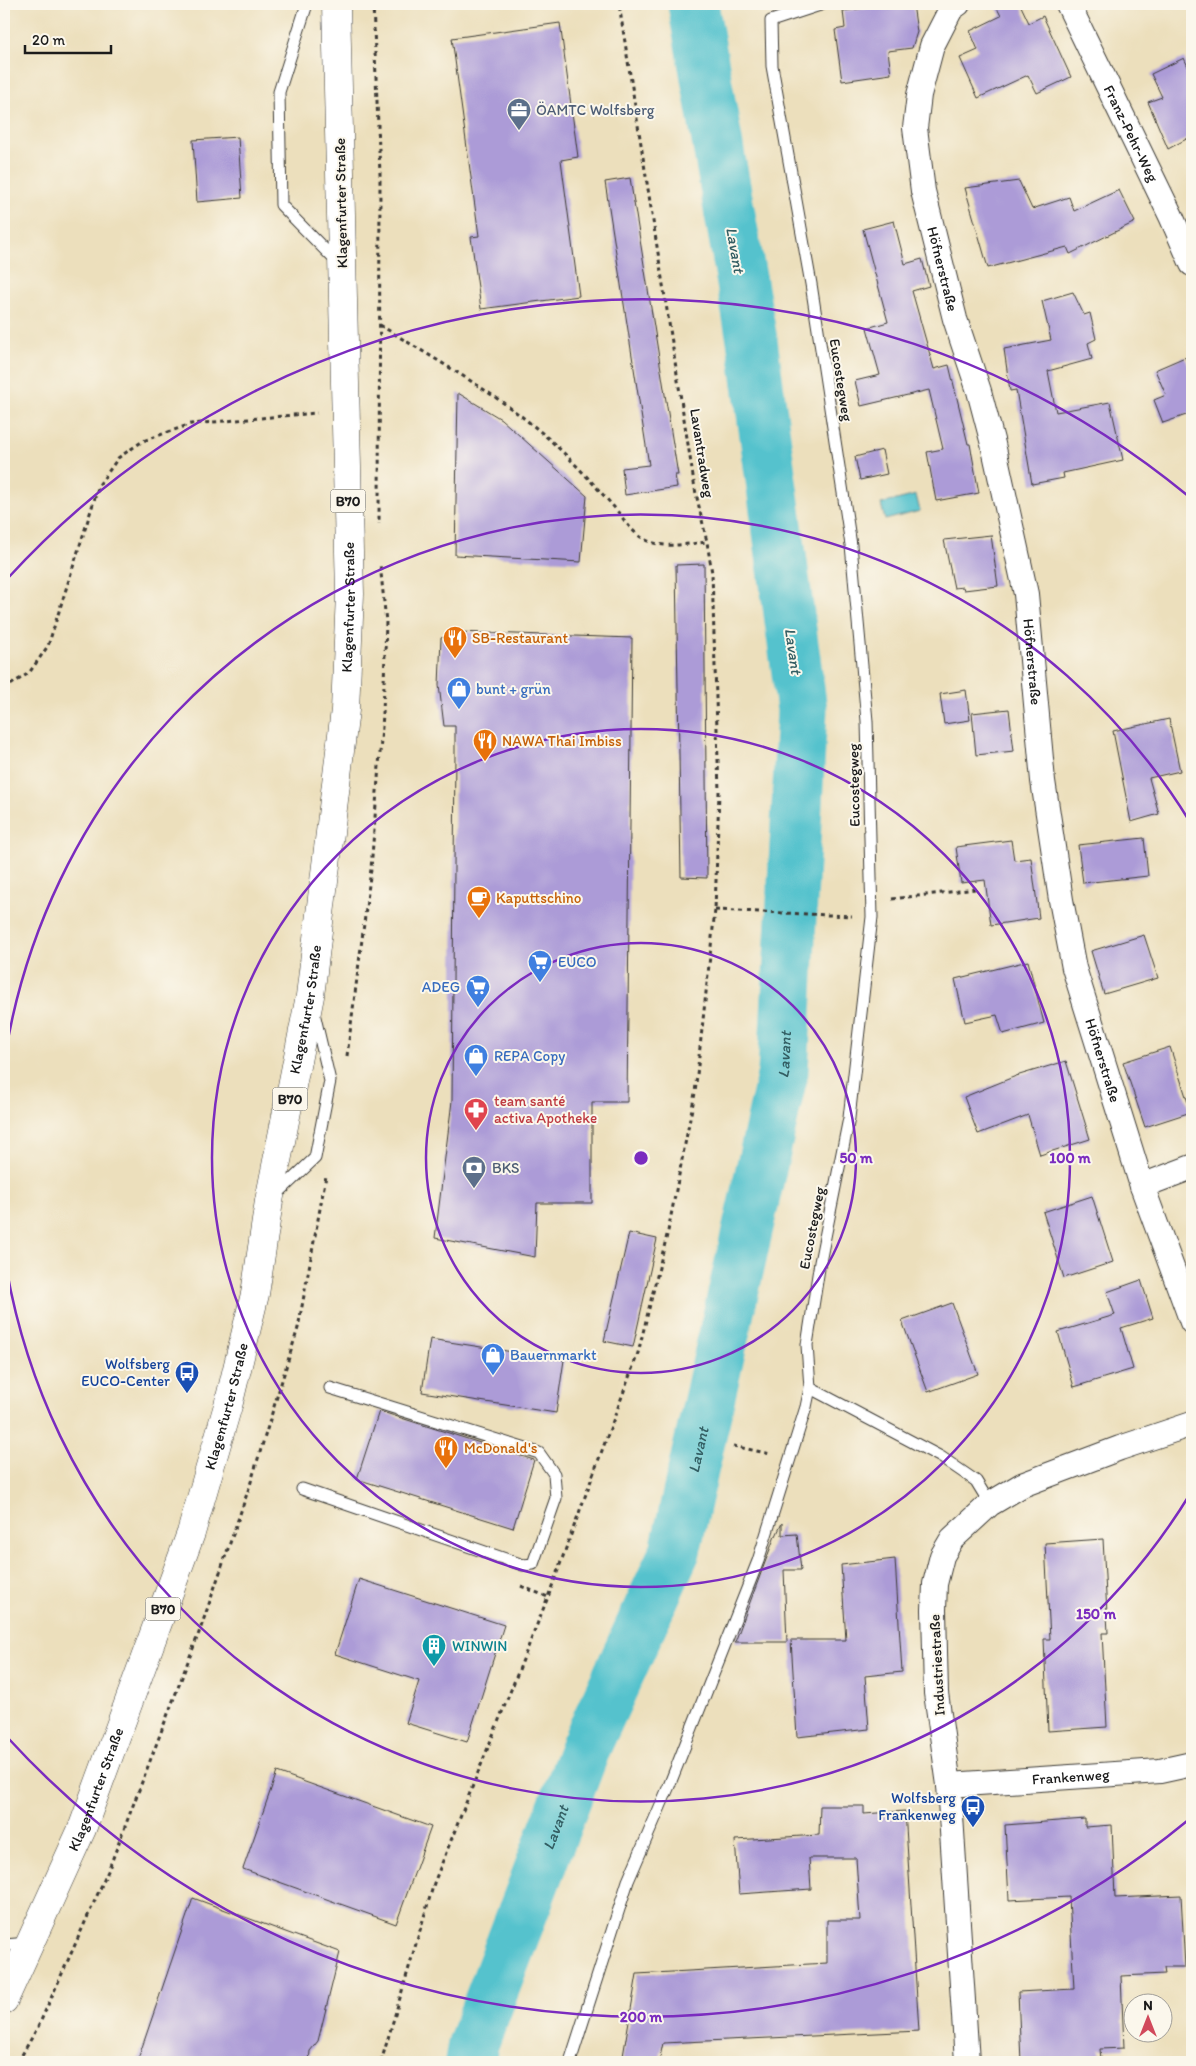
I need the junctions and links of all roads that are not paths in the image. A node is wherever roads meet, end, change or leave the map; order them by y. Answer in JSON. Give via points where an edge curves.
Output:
{"nodes":[{"id":1,"x":307,"y":4,"type":"edge"},
{"id":2,"x":336,"y":4,"type":"edge"},
{"id":3,"x":823,"y":4,"type":"edge"},
{"id":4,"x":958,"y":4,"type":"edge"},
{"id":5,"x":1068,"y":4,"type":"edge"},
{"id":6,"x":1192,"y":264,"type":"edge"},
{"id":7,"x":343,"y":268,"type":"junction"},
{"id":8,"x":310,"y":996,"type":"junction"},
{"id":9,"x":1192,"y":1167,"type":"edge"},
{"id":10,"x":1142,"y":1186,"type":"junction"},
{"id":11,"x":269,"y":1201,"type":"junction"},
{"id":12,"x":1192,"y":1322,"type":"edge"},
{"id":13,"x":330,"y":1388,"type":"dead end"},
{"id":14,"x":810,"y":1388,"type":"junction"},
{"id":15,"x":1192,"y":1424,"type":"edge"},
{"id":16,"x":302,"y":1489,"type":"dead end"},
{"id":17,"x":990,"y":1504,"type":"junction"},
{"id":18,"x":1192,"y":1764,"type":"edge"},
{"id":19,"x":949,"y":1785,"type":"junction"},
{"id":20,"x":31,"y":1943,"type":"junction"},
{"id":21,"x":4,"y":1944,"type":"edge"},
{"id":22,"x":4,"y":2000,"type":"edge"},
{"id":23,"x":570,"y":2062,"type":"edge"},
{"id":24,"x":967,"y":2062,"type":"edge"}],
"edges":[{"from":1,"to":7,"type":"lane","via":[[279,92],[281,205]]},
{"from":2,"to":7,"type":"main road","name":"Klagenfurter Straße","number":"B70"},
{"from":3,"to":14,"type":"lane","name":"Eucostegweg","via":[[771,21],[772,66],[811,284],[852,554],[867,721],[872,918],[849,1118],[807,1345]]},
{"from":4,"to":10,"type":"street","name":"Höfnerstraße","via":[[932,46],[919,95],[915,128],[923,192],[955,319],[993,444],[1026,594],[1043,781],[1074,968]]},
{"from":5,"to":6,"type":"street","name":"Franz-Pehr-Weg"},
{"from":7,"to":8,"type":"main road","name":"Klagenfurter Straße","number":"B70","via":[[350,594],[345,710]]},
{"from":8,"to":11,"type":"main road","name":"Klagenfurter Straße","number":"B70"},
{"from":8,"to":11,"type":"lane","via":[[330,1081],[315,1158]]},
{"from":9,"to":10,"type":"street"},
{"from":10,"to":12,"type":"street","name":"Höfnerstraße"},
{"from":11,"to":20,"type":"main road","name":"Klagenfurter Straße","number":"B70","via":[[255,1294],[229,1402],[191,1533],[82,1829]]},
{"from":13,"to":16,"type":"lane","via":[[539,1453],[554,1474],[556,1498],[534,1564],[523,1565]]},
{"from":14,"to":17,"type":"lane","via":[[941,1457],[976,1481]]},
{"from":14,"to":23,"type":"lane","name":"Eucostegweg","via":[[758,1561],[628,1881]]},
{"from":15,"to":17,"type":"street","name":"Industriestraße","via":[[1022,1485]]},
{"from":17,"to":19,"type":"street","name":"Industriestraße","via":[[952,1539],[942,1556],[936,1584],[936,1692]]},
{"from":18,"to":19,"type":"street","name":"Frankenweg","via":[[1160,1771]]},
{"from":19,"to":24,"type":"street","name":"Industriestraße"},
{"from":20,"to":21,"type":"lane"},
{"from":20,"to":22,"type":"main road","name":"Klagenfurter Straße","number":"B70"}]}
